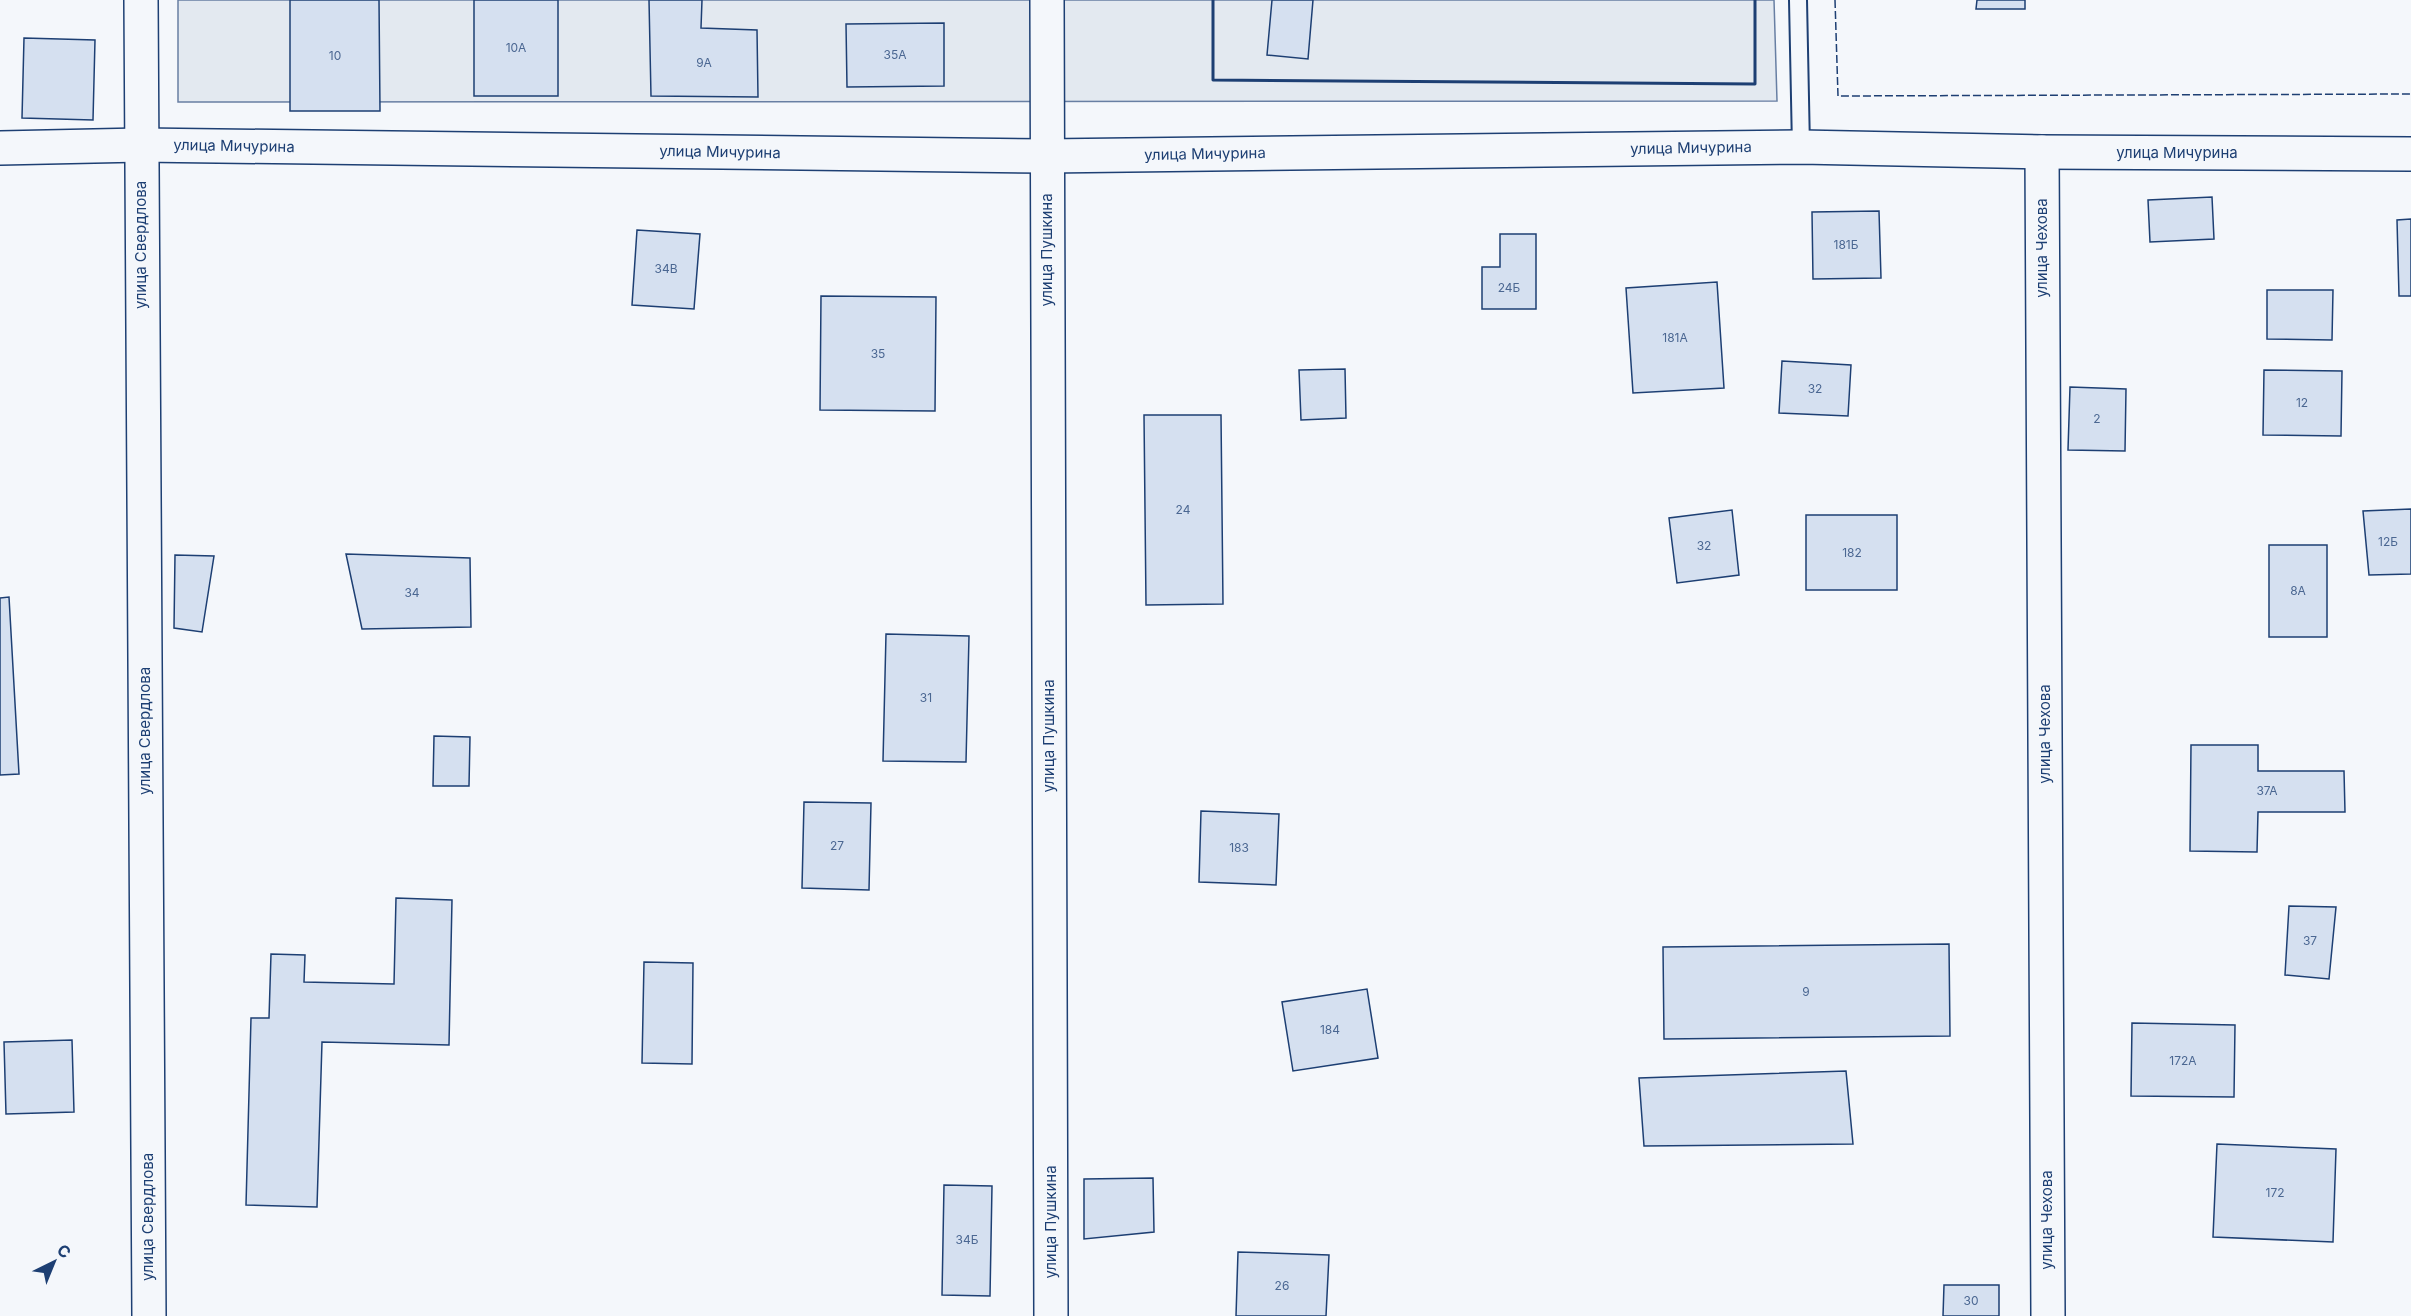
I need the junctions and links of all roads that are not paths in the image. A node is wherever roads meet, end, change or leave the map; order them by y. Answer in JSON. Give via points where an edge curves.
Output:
{"nodes":[{"id":1,"x":141,"y":0,"type":"edge"},
{"id":2,"x":1047,"y":0,"type":"edge"},
{"id":3,"x":1798,"y":0,"type":"edge"},
{"id":4,"x":141,"y":145,"type":"junction"},
{"id":5,"x":1801,"y":147,"type":"junction"},
{"id":6,"x":0,"y":148,"type":"edge"},
{"id":7,"x":2042,"y":152,"type":"junction"},
{"id":8,"x":2411,"y":154,"type":"edge"},
{"id":9,"x":1046,"y":156,"type":"junction"},
{"id":10,"x":149,"y":1316,"type":"edge"},
{"id":11,"x":1051,"y":1316,"type":"edge"},
{"id":12,"x":2048,"y":1316,"type":"edge"}],
"edges":[{"from":1,"to":4,"type":"street","name":"улица Свердлова"},
{"from":2,"to":9,"type":"street","name":"улица Пушкина"},
{"from":3,"to":5,"type":"lane"},
{"from":4,"to":6,"type":"street","name":"улица Мичурина"},
{"from":4,"to":9,"type":"street","name":"улица Мичурина"},
{"from":4,"to":10,"type":"street","name":"улица Свердлова"},
{"from":5,"to":7,"type":"street","name":"улица Мичурина"},
{"from":5,"to":9,"type":"street","name":"улица Мичурина"},
{"from":7,"to":8,"type":"street","name":"улица Мичурина"},
{"from":7,"to":12,"type":"street","name":"улица Чехова"},
{"from":9,"to":11,"type":"street","name":"улица Пушкина"}]}
